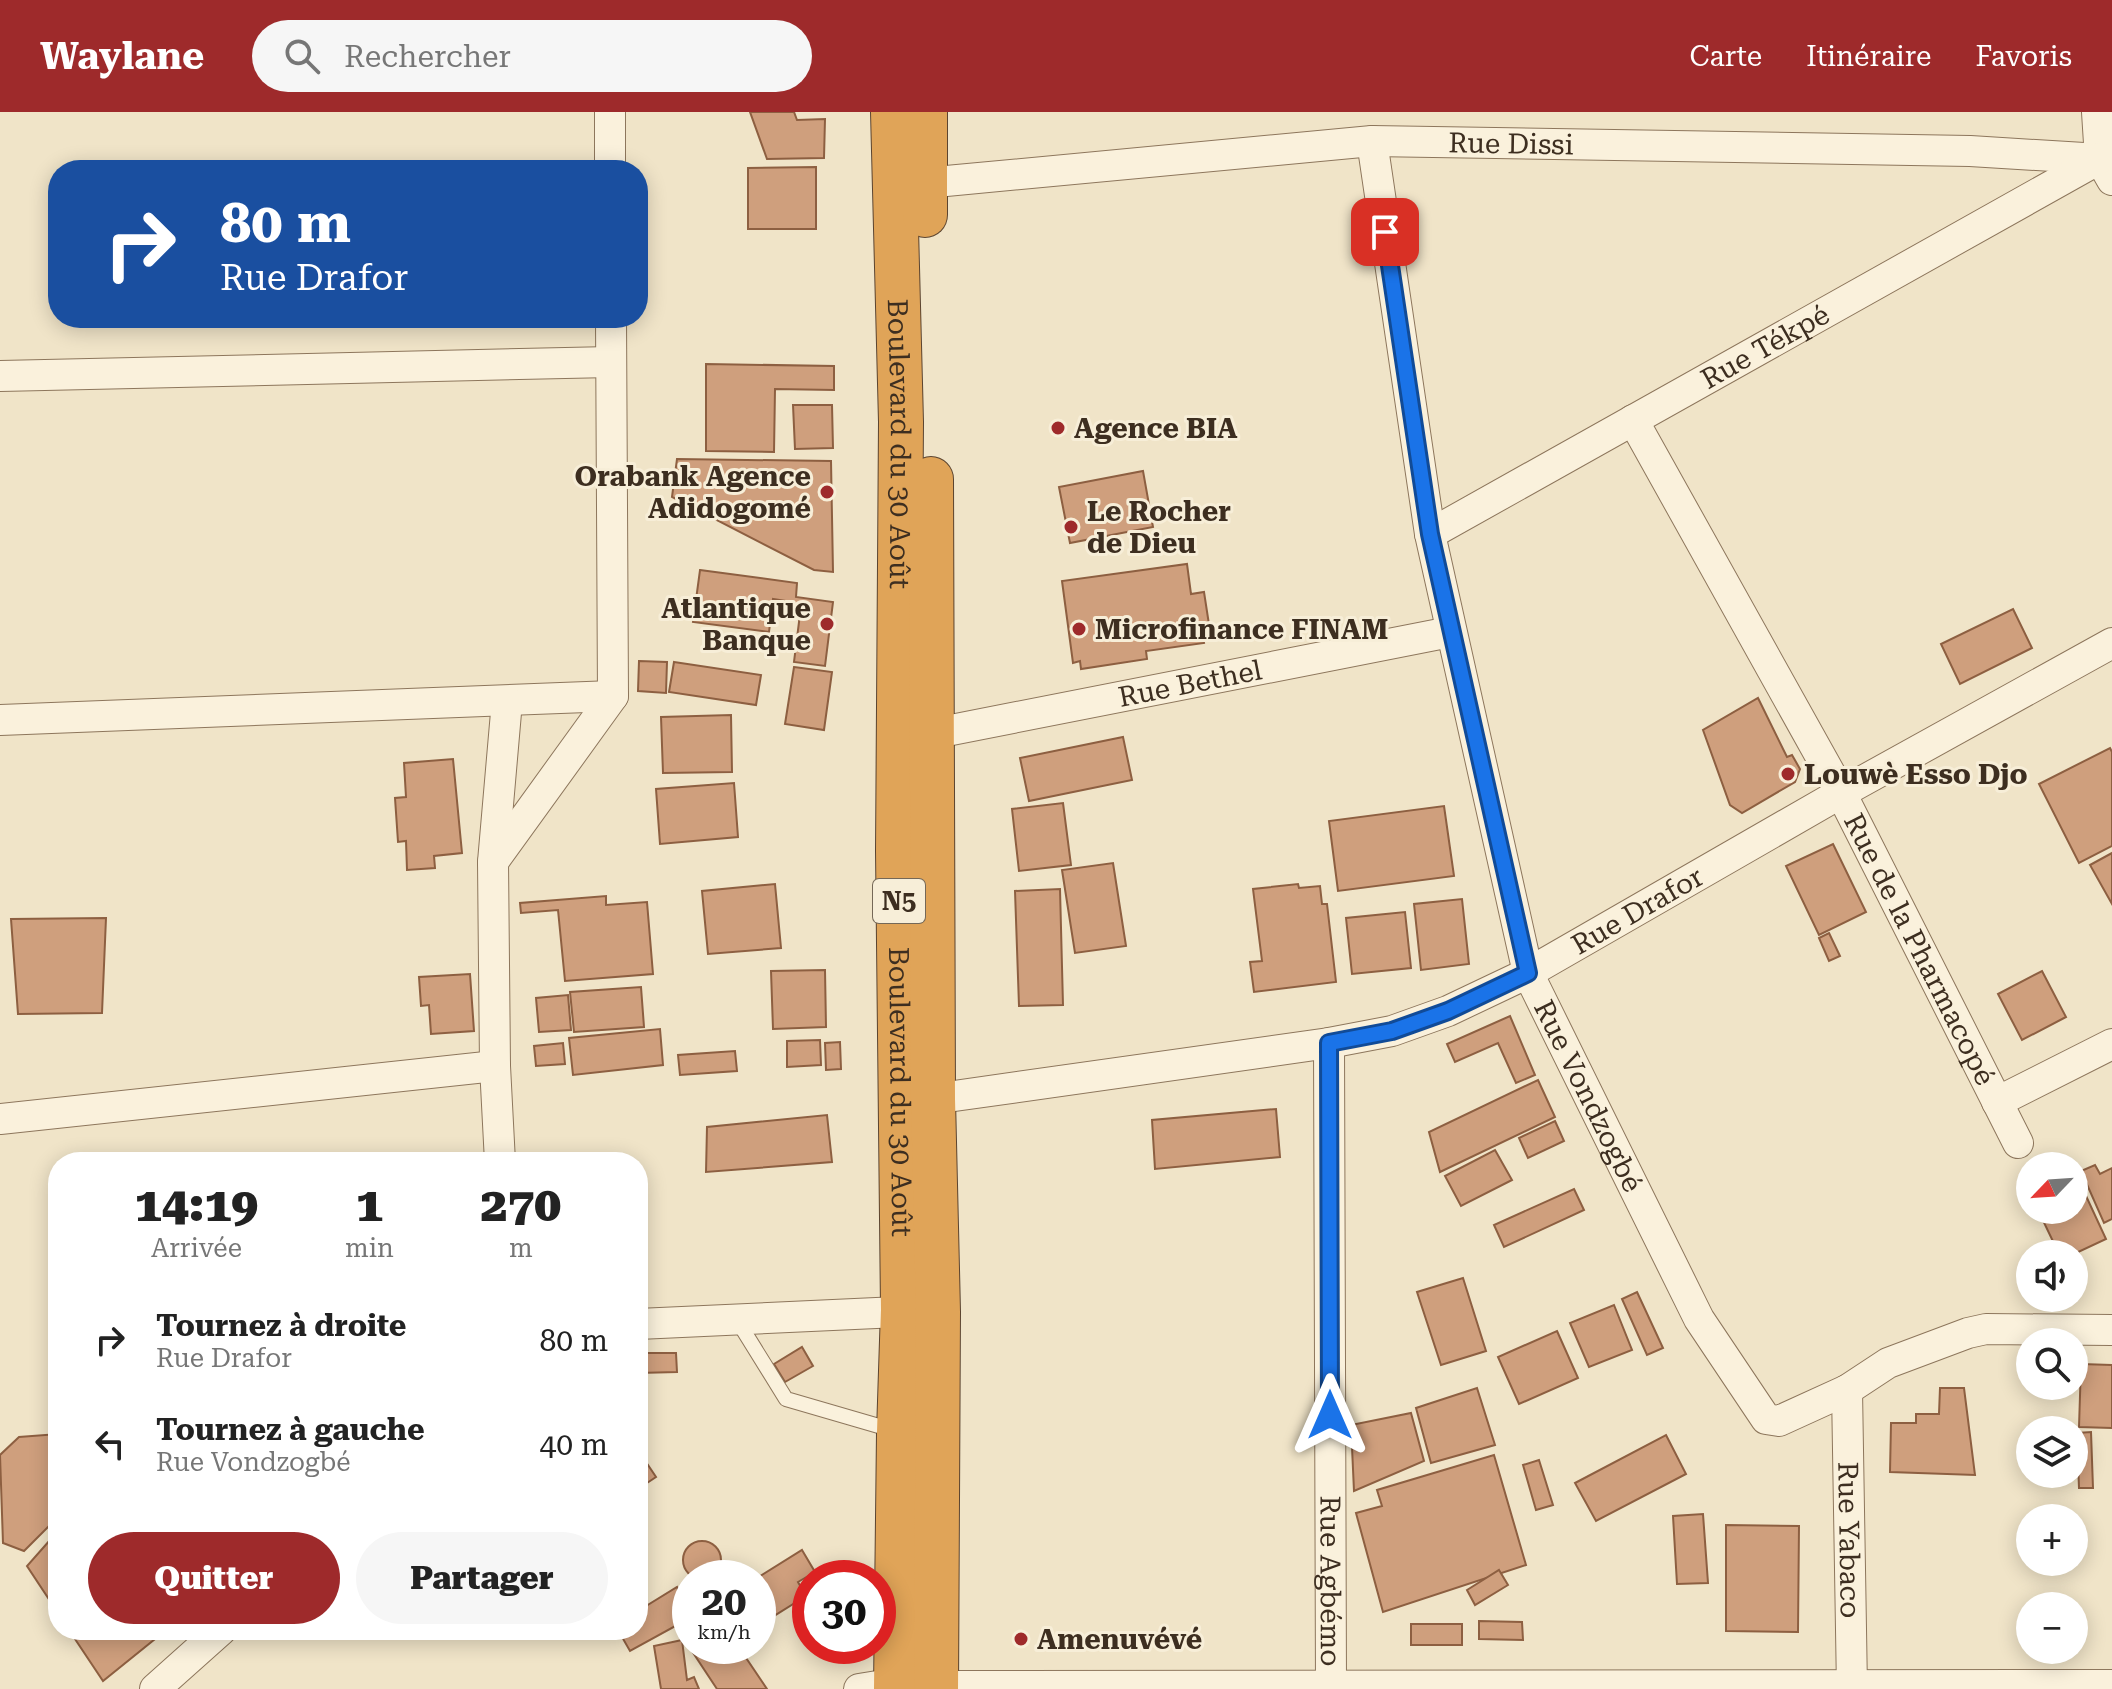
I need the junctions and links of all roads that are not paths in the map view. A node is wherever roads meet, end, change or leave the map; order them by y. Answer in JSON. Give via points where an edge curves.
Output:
{"nodes":[{"id":1,"x":610,"y":112,"type":"edge"},
{"id":2,"x":893,"y":112,"type":"edge"},
{"id":3,"x":925,"y":112,"type":"edge"},
{"id":4,"x":2097,"y":112,"type":"edge"},
{"id":5,"x":1372,"y":141,"type":"junction"},
{"id":6,"x":610,"y":160,"type":"edge"},
{"id":7,"x":2108,"y":163,"type":"edge"},
{"id":8,"x":925,"y":183,"type":"junction"},
{"id":9,"x":611,"y":328,"type":"edge"},
{"id":10,"x":611,"y":362,"type":"junction"},
{"id":11,"x":0,"y":376,"type":"edge"},
{"id":12,"x":1633,"y":420,"type":"junction"},
{"id":13,"x":1430,"y":534,"type":"junction"},
{"id":14,"x":1450,"y":632,"type":"junction"},
{"id":15,"x":2112,"y":643,"type":"edge"},
{"id":16,"x":613,"y":696,"type":"junction"},
{"id":17,"x":507,"y":701,"type":"junction"},
{"id":18,"x":0,"y":720,"type":"edge"},
{"id":19,"x":931,"y":734,"type":"junction"},
{"id":20,"x":1841,"y":793,"type":"junction"},
{"id":21,"x":493,"y":862,"type":"junction"},
{"id":22,"x":1528,"y":973,"type":"junction"},
{"id":23,"x":1329,"y":1043,"type":"junction"},
{"id":24,"x":2112,"y":1044,"type":"edge"},
{"id":25,"x":495,"y":1066,"type":"junction"},
{"id":26,"x":933,"y":1099,"type":"junction"},
{"id":27,"x":1997,"y":1102,"type":"junction"},
{"id":28,"x":0,"y":1119,"type":"edge"},
{"id":29,"x":2018,"y":1143,"type":"dead end"},
{"id":30,"x":499,"y":1152,"type":"edge"},
{"id":31,"x":920,"y":1311,"type":"junction"},
{"id":32,"x":736,"y":1320,"type":"junction"},
{"id":33,"x":648,"y":1324,"type":"edge"},
{"id":34,"x":2112,"y":1330,"type":"edge"},
{"id":35,"x":1847,"y":1390,"type":"junction"},
{"id":36,"x":899,"y":1432,"type":"junction"},
{"id":37,"x":210,"y":1640,"type":"edge"},
{"id":38,"x":2112,"y":1685,"type":"edge"},
{"id":39,"x":1331,"y":1686,"type":"junction"},
{"id":40,"x":905,"y":1687,"type":"edge"},
{"id":41,"x":1852,"y":1687,"type":"edge"},
{"id":42,"x":155,"y":1689,"type":"edge"}],
"edges":[{"from":1,"to":6,"type":"street"},
{"from":2,"to":31,"type":"highway","name":"Boulevard du 30 Août","number":"N5","via":[[901,422],[898,851]]},
{"from":3,"to":8,"type":"highway","name":"Boulevard du 30 Août","number":"N5"},
{"from":4,"to":7,"type":"street"},
{"from":5,"to":7,"type":"street","name":"Rue Dissi","via":[[1970,151]]},
{"from":5,"to":8,"type":"street","name":"Rue Dissi"},
{"from":5,"to":13,"type":"street","name":"Rue Vondzogbé"},
{"from":7,"to":12,"type":"street","name":"Rue Tékpé"},
{"from":8,"to":19,"type":"highway","name":"Boulevard du 30 Août","number":"N5"},
{"from":9,"to":10,"type":"street"},
{"from":10,"to":11,"type":"street"},
{"from":10,"to":16,"type":"street"},
{"from":12,"to":13,"type":"street","name":"Rue Tékpé"},
{"from":12,"to":20,"type":"street","name":"Rue de la Pharmacopé"},
{"from":13,"to":14,"type":"street","name":"Rue Vondzogbé"},
{"from":14,"to":19,"type":"street","name":"Rue Bethel"},
{"from":14,"to":22,"type":"street","name":"Rue Vondzogbé"},
{"from":15,"to":20,"type":"street","name":"Rue Drafor"},
{"from":16,"to":17,"type":"street"},
{"from":16,"to":21,"type":"street"},
{"from":17,"to":18,"type":"street"},
{"from":17,"to":21,"type":"street"},
{"from":19,"to":26,"type":"highway","name":"Boulevard du 30 Août","number":"N5"},
{"from":20,"to":22,"type":"street","name":"Rue Drafor"},
{"from":20,"to":27,"type":"street","name":"Rue de la Pharmacopé"},
{"from":21,"to":25,"type":"street"},
{"from":22,"to":23,"type":"street","name":"Rue Drafor","via":[[1406,1026]]},
{"from":22,"to":35,"type":"street","name":"Rue Vondzogbé","via":[[1699,1319],[1766,1419],[1779,1421]]},
{"from":23,"to":26,"type":"street","name":"Rue Drafor"},
{"from":23,"to":39,"type":"street","name":"Rue Agbémo"},
{"from":24,"to":27,"type":"street"},
{"from":25,"to":28,"type":"street"},
{"from":25,"to":30,"type":"street"},
{"from":26,"to":31,"type":"highway","name":"Boulevard du 30 Août","number":"N5"},
{"from":27,"to":29,"type":"street","name":"Rue de la Pharmacopé"},
{"from":31,"to":32,"type":"street"},
{"from":31,"to":36,"type":"highway","name":"Boulevard du 30 Août","number":"N5"},
{"from":31,"to":40,"type":"highway","name":"Boulevard du 30 Août","number":"N5"},
{"from":32,"to":33,"type":"street"},
{"from":32,"to":36,"type":"lane","via":[[786,1399]]},
{"from":34,"to":35,"type":"street","name":"Rue Vondzogbé","via":[[1968,1333],[1888,1363]]},
{"from":35,"to":41,"type":"street","name":"Rue Yabaco"},
{"from":36,"to":40,"type":"highway","name":"Boulevard du 30 Août","number":"N5"},
{"from":37,"to":42,"type":"street"},
{"from":38,"to":41,"type":"street"},
{"from":39,"to":40,"type":"street"},
{"from":39,"to":41,"type":"street"}]}
